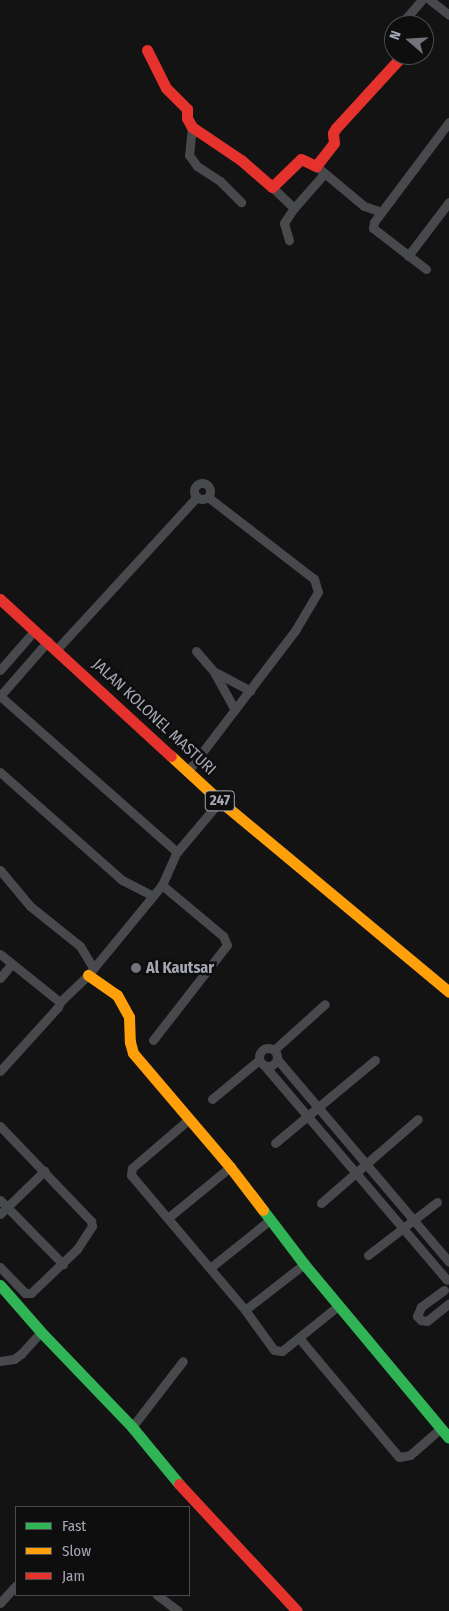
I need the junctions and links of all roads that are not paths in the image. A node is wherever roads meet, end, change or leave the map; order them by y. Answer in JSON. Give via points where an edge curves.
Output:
{"nodes":[{"id":1,"x":422,"y":0,"type":"edge"},
{"id":2,"x":430,"y":0,"type":"edge"},
{"id":3,"x":449,"y":14,"type":"edge"},
{"id":4,"x":409,"y":15,"type":"edge"},
{"id":5,"x":147,"y":50,"type":"dead end"},
{"id":6,"x":394,"y":65,"type":"edge"},
{"id":7,"x":449,"y":122,"type":"edge"},
{"id":8,"x":192,"y":127,"type":"junction"},
{"id":9,"x":320,"y":170,"type":"junction"},
{"id":10,"x":272,"y":187,"type":"junction"},
{"id":11,"x":241,"y":202,"type":"dead end"},
{"id":12,"x":449,"y":202,"type":"edge"},
{"id":13,"x":294,"y":208,"type":"junction"},
{"id":14,"x":381,"y":212,"type":"junction"},
{"id":15,"x":289,"y":240,"type":"dead end"},
{"id":16,"x":408,"y":256,"type":"junction"},
{"id":17,"x":426,"y":269,"type":"dead end"},
{"id":18,"x":197,"y":497,"type":"junction"},
{"id":19,"x":208,"y":497,"type":"junction"},
{"id":20,"x":0,"y":599,"type":"edge"},
{"id":21,"x":35,"y":630,"type":"junction"},
{"id":22,"x":48,"y":641,"type":"junction"},
{"id":23,"x":57,"y":649,"type":"junction"},
{"id":24,"x":196,"y":651,"type":"dead end"},
{"id":25,"x":14,"y":653,"type":"junction"},
{"id":26,"x":27,"y":664,"type":"junction"},
{"id":27,"x":0,"y":670,"type":"edge"},
{"id":28,"x":214,"y":672,"type":"junction"},
{"id":29,"x":250,"y":691,"type":"junction"},
{"id":30,"x":234,"y":710,"type":"junction"},
{"id":31,"x":188,"y":771,"type":"junction"},
{"id":32,"x":0,"y":772,"type":"edge"},
{"id":33,"x":220,"y":801,"type":"junction"},
{"id":34,"x":177,"y":852,"type":"junction"},
{"id":35,"x":0,"y":870,"type":"edge"},
{"id":36,"x":162,"y":885,"type":"junction"},
{"id":37,"x":153,"y":896,"type":"junction"},
{"id":38,"x":0,"y":954,"type":"edge"},
{"id":39,"x":11,"y":965,"type":"junction"},
{"id":40,"x":90,"y":972,"type":"junction"},
{"id":41,"x":0,"y":978,"type":"edge"},
{"id":42,"x":449,"y":992,"type":"edge"},
{"id":43,"x":60,"y":1002,"type":"junction"},
{"id":44,"x":325,"y":1004,"type":"dead end"},
{"id":45,"x":153,"y":1040,"type":"dead end"},
{"id":46,"x":275,"y":1049,"type":"junction"},
{"id":47,"x":278,"y":1059,"type":"junction"},
{"id":48,"x":375,"y":1060,"type":"dead end"},
{"id":49,"x":262,"y":1063,"type":"junction"},
{"id":50,"x":0,"y":1071,"type":"edge"},
{"id":51,"x":212,"y":1099,"type":"dead end"},
{"id":52,"x":318,"y":1107,"type":"junction"},
{"id":53,"x":308,"y":1116,"type":"junction"},
{"id":54,"x":326,"y":1116,"type":"junction"},
{"id":55,"x":418,"y":1118,"type":"dead end"},
{"id":56,"x":188,"y":1120,"type":"junction"},
{"id":57,"x":315,"y":1125,"type":"junction"},
{"id":58,"x":0,"y":1126,"type":"edge"},
{"id":59,"x":275,"y":1142,"type":"dead end"},
{"id":60,"x":366,"y":1164,"type":"junction"},
{"id":61,"x":230,"y":1167,"type":"junction"},
{"id":62,"x":44,"y":1171,"type":"junction"},
{"id":63,"x":356,"y":1173,"type":"junction"},
{"id":64,"x":374,"y":1173,"type":"junction"},
{"id":65,"x":364,"y":1182,"type":"junction"},
{"id":66,"x":0,"y":1200,"type":"edge"},
{"id":67,"x":437,"y":1202,"type":"dead end"},
{"id":68,"x":321,"y":1203,"type":"dead end"},
{"id":69,"x":3,"y":1210,"type":"edge"},
{"id":70,"x":169,"y":1217,"type":"junction"},
{"id":71,"x":271,"y":1219,"type":"junction"},
{"id":72,"x":414,"y":1220,"type":"junction"},
{"id":73,"x":403,"y":1229,"type":"junction"},
{"id":74,"x":421,"y":1229,"type":"junction"},
{"id":75,"x":411,"y":1237,"type":"junction"},
{"id":76,"x":368,"y":1255,"type":"dead end"},
{"id":77,"x":449,"y":1262,"type":"edge"},
{"id":78,"x":63,"y":1264,"type":"junction"},
{"id":79,"x":304,"y":1264,"type":"junction"},
{"id":80,"x":0,"y":1267,"type":"edge"},
{"id":81,"x":210,"y":1268,"type":"junction"},
{"id":82,"x":448,"y":1278,"type":"edge"},
{"id":83,"x":0,"y":1285,"type":"edge"},
{"id":84,"x":444,"y":1290,"type":"junction"},
{"id":85,"x":449,"y":1303,"type":"edge"},
{"id":86,"x":339,"y":1305,"type":"junction"},
{"id":87,"x":245,"y":1310,"type":"junction"},
{"id":88,"x":41,"y":1332,"type":"junction"},
{"id":89,"x":299,"y":1338,"type":"junction"},
{"id":90,"x":0,"y":1361,"type":"edge"},
{"id":91,"x":183,"y":1361,"type":"dead end"},
{"id":92,"x":132,"y":1427,"type":"junction"},
{"id":93,"x":441,"y":1428,"type":"junction"},
{"id":94,"x":449,"y":1438,"type":"edge"},
{"id":95,"x":192,"y":1508,"type":"edge"},
{"id":96,"x":15,"y":1586,"type":"edge"},
{"id":97,"x":158,"y":1596,"type":"edge"},
{"id":98,"x":0,"y":1603,"type":"edge"},
{"id":99,"x":178,"y":1611,"type":"edge"},
{"id":100,"x":297,"y":1611,"type":"edge"}],
"edges":[{"from":1,"to":4,"type":"street"},
{"from":2,"to":3,"type":"street"},
{"from":5,"to":8,"type":"street","via":[[166,88],[187,109]]},
{"from":6,"to":9,"type":"street","via":[[336,128],[334,143]]},
{"from":7,"to":14,"type":"street"},
{"from":8,"to":10,"type":"street","via":[[241,160]]},
{"from":8,"to":11,"type":"street","via":[[188,155]]},
{"from":9,"to":10,"type":"street","via":[[300,159]]},
{"from":9,"to":13,"type":"street"},
{"from":9,"to":14,"type":"street","via":[[364,206]]},
{"from":10,"to":13,"type":"street"},
{"from":12,"to":16,"type":"street"},
{"from":13,"to":15,"type":"street","via":[[284,223]]},
{"from":14,"to":16,"type":"street","via":[[373,228]]},
{"from":16,"to":17,"type":"street"},
{"from":18,"to":19,"type":"street"},
{"from":18,"to":19,"type":"street","via":[[195,490],[202,483],[210,490]]},
{"from":18,"to":23,"type":"street"},
{"from":19,"to":29,"type":"street","via":[[314,579],[318,586],[318,595],[296,630]]},
{"from":20,"to":21,"type":"street","name":"JALAN KOLONEL MASTURI","number":"247"},
{"from":21,"to":22,"type":"street","name":"JALAN KOLONEL MASTURI","number":"247"},
{"from":21,"to":25,"type":"street"},
{"from":22,"to":23,"type":"street","name":"JALAN KOLONEL MASTURI","number":"247"},
{"from":22,"to":26,"type":"street"},
{"from":23,"to":31,"type":"street","name":"JALAN KOLONEL MASTURI","number":"247"},
{"from":24,"to":28,"type":"street"},
{"from":25,"to":26,"type":"street"},
{"from":25,"to":27,"type":"street"},
{"from":26,"to":34,"type":"street","via":[[0,696]]},
{"from":28,"to":29,"type":"street"},
{"from":28,"to":30,"type":"street"},
{"from":29,"to":30,"type":"street"},
{"from":30,"to":31,"type":"street"},
{"from":31,"to":33,"type":"street","name":"JALAN KOLONEL MASTURI","number":"247"},
{"from":32,"to":37,"type":"street","via":[[122,880]]},
{"from":33,"to":34,"type":"street"},
{"from":33,"to":42,"type":"street","name":"JALAN KOLONEL MASTURI","number":"247"},
{"from":34,"to":36,"type":"street"},
{"from":35,"to":40,"type":"street","via":[[30,906],[80,946]]},
{"from":36,"to":37,"type":"street"},
{"from":36,"to":45,"type":"street","via":[[223,936],[227,945]]},
{"from":37,"to":40,"type":"street"},
{"from":38,"to":39,"type":"street"},
{"from":39,"to":41,"type":"street"},
{"from":39,"to":43,"type":"street"},
{"from":40,"to":43,"type":"street"},
{"from":40,"to":56,"type":"street","via":[[124,1004],[129,1017],[133,1053]]},
{"from":43,"to":50,"type":"street"},
{"from":44,"to":46,"type":"street"},
{"from":46,"to":47,"type":"street"},
{"from":46,"to":49,"type":"street","via":[[263,1049],[259,1054]]},
{"from":47,"to":49,"type":"street","via":[[272,1065]]},
{"from":47,"to":52,"type":"street"},
{"from":48,"to":52,"type":"street"},
{"from":49,"to":51,"type":"street"},
{"from":49,"to":53,"type":"street"},
{"from":52,"to":53,"type":"street"},
{"from":52,"to":54,"type":"street"},
{"from":53,"to":57,"type":"street"},
{"from":53,"to":59,"type":"street"},
{"from":54,"to":57,"type":"street"},
{"from":54,"to":60,"type":"street"},
{"from":55,"to":60,"type":"street"},
{"from":56,"to":61,"type":"street"},
{"from":56,"to":70,"type":"street","via":[[130,1171]]},
{"from":57,"to":63,"type":"street"},
{"from":58,"to":62,"type":"street"},
{"from":60,"to":63,"type":"street"},
{"from":60,"to":64,"type":"street"},
{"from":61,"to":70,"type":"street"},
{"from":61,"to":71,"type":"street"},
{"from":62,"to":69,"type":"street"},
{"from":62,"to":78,"type":"street","via":[[91,1220],[89,1232]]},
{"from":63,"to":65,"type":"street"},
{"from":63,"to":68,"type":"street"},
{"from":64,"to":65,"type":"street"},
{"from":64,"to":72,"type":"street"},
{"from":65,"to":73,"type":"street"},
{"from":66,"to":69,"type":"street"},
{"from":67,"to":72,"type":"street"},
{"from":69,"to":78,"type":"street"},
{"from":70,"to":81,"type":"street"},
{"from":71,"to":79,"type":"street"},
{"from":71,"to":81,"type":"street"},
{"from":72,"to":73,"type":"street"},
{"from":72,"to":74,"type":"street"},
{"from":73,"to":75,"type":"street"},
{"from":73,"to":76,"type":"street"},
{"from":74,"to":75,"type":"street"},
{"from":74,"to":77,"type":"street"},
{"from":75,"to":82,"type":"street"},
{"from":78,"to":80,"type":"street","via":[[28,1294]]},
{"from":79,"to":86,"type":"street"},
{"from":79,"to":87,"type":"street"},
{"from":81,"to":87,"type":"street"},
{"from":82,"to":84,"type":"street"},
{"from":83,"to":88,"type":"street"},
{"from":84,"to":85,"type":"street"},
{"from":84,"to":85,"type":"street","via":[[421,1307],[417,1316],[426,1321]]},
{"from":86,"to":89,"type":"street"},
{"from":86,"to":93,"type":"street"},
{"from":87,"to":89,"type":"street","via":[[278,1352]]},
{"from":88,"to":90,"type":"street","via":[[14,1359]]},
{"from":88,"to":92,"type":"street"},
{"from":89,"to":93,"type":"street","via":[[399,1457],[410,1455]]},
{"from":91,"to":92,"type":"street"},
{"from":92,"to":95,"type":"street"},
{"from":93,"to":94,"type":"street"},
{"from":95,"to":100,"type":"street"},
{"from":96,"to":98,"type":"street"},
{"from":97,"to":99,"type":"street"}]}
